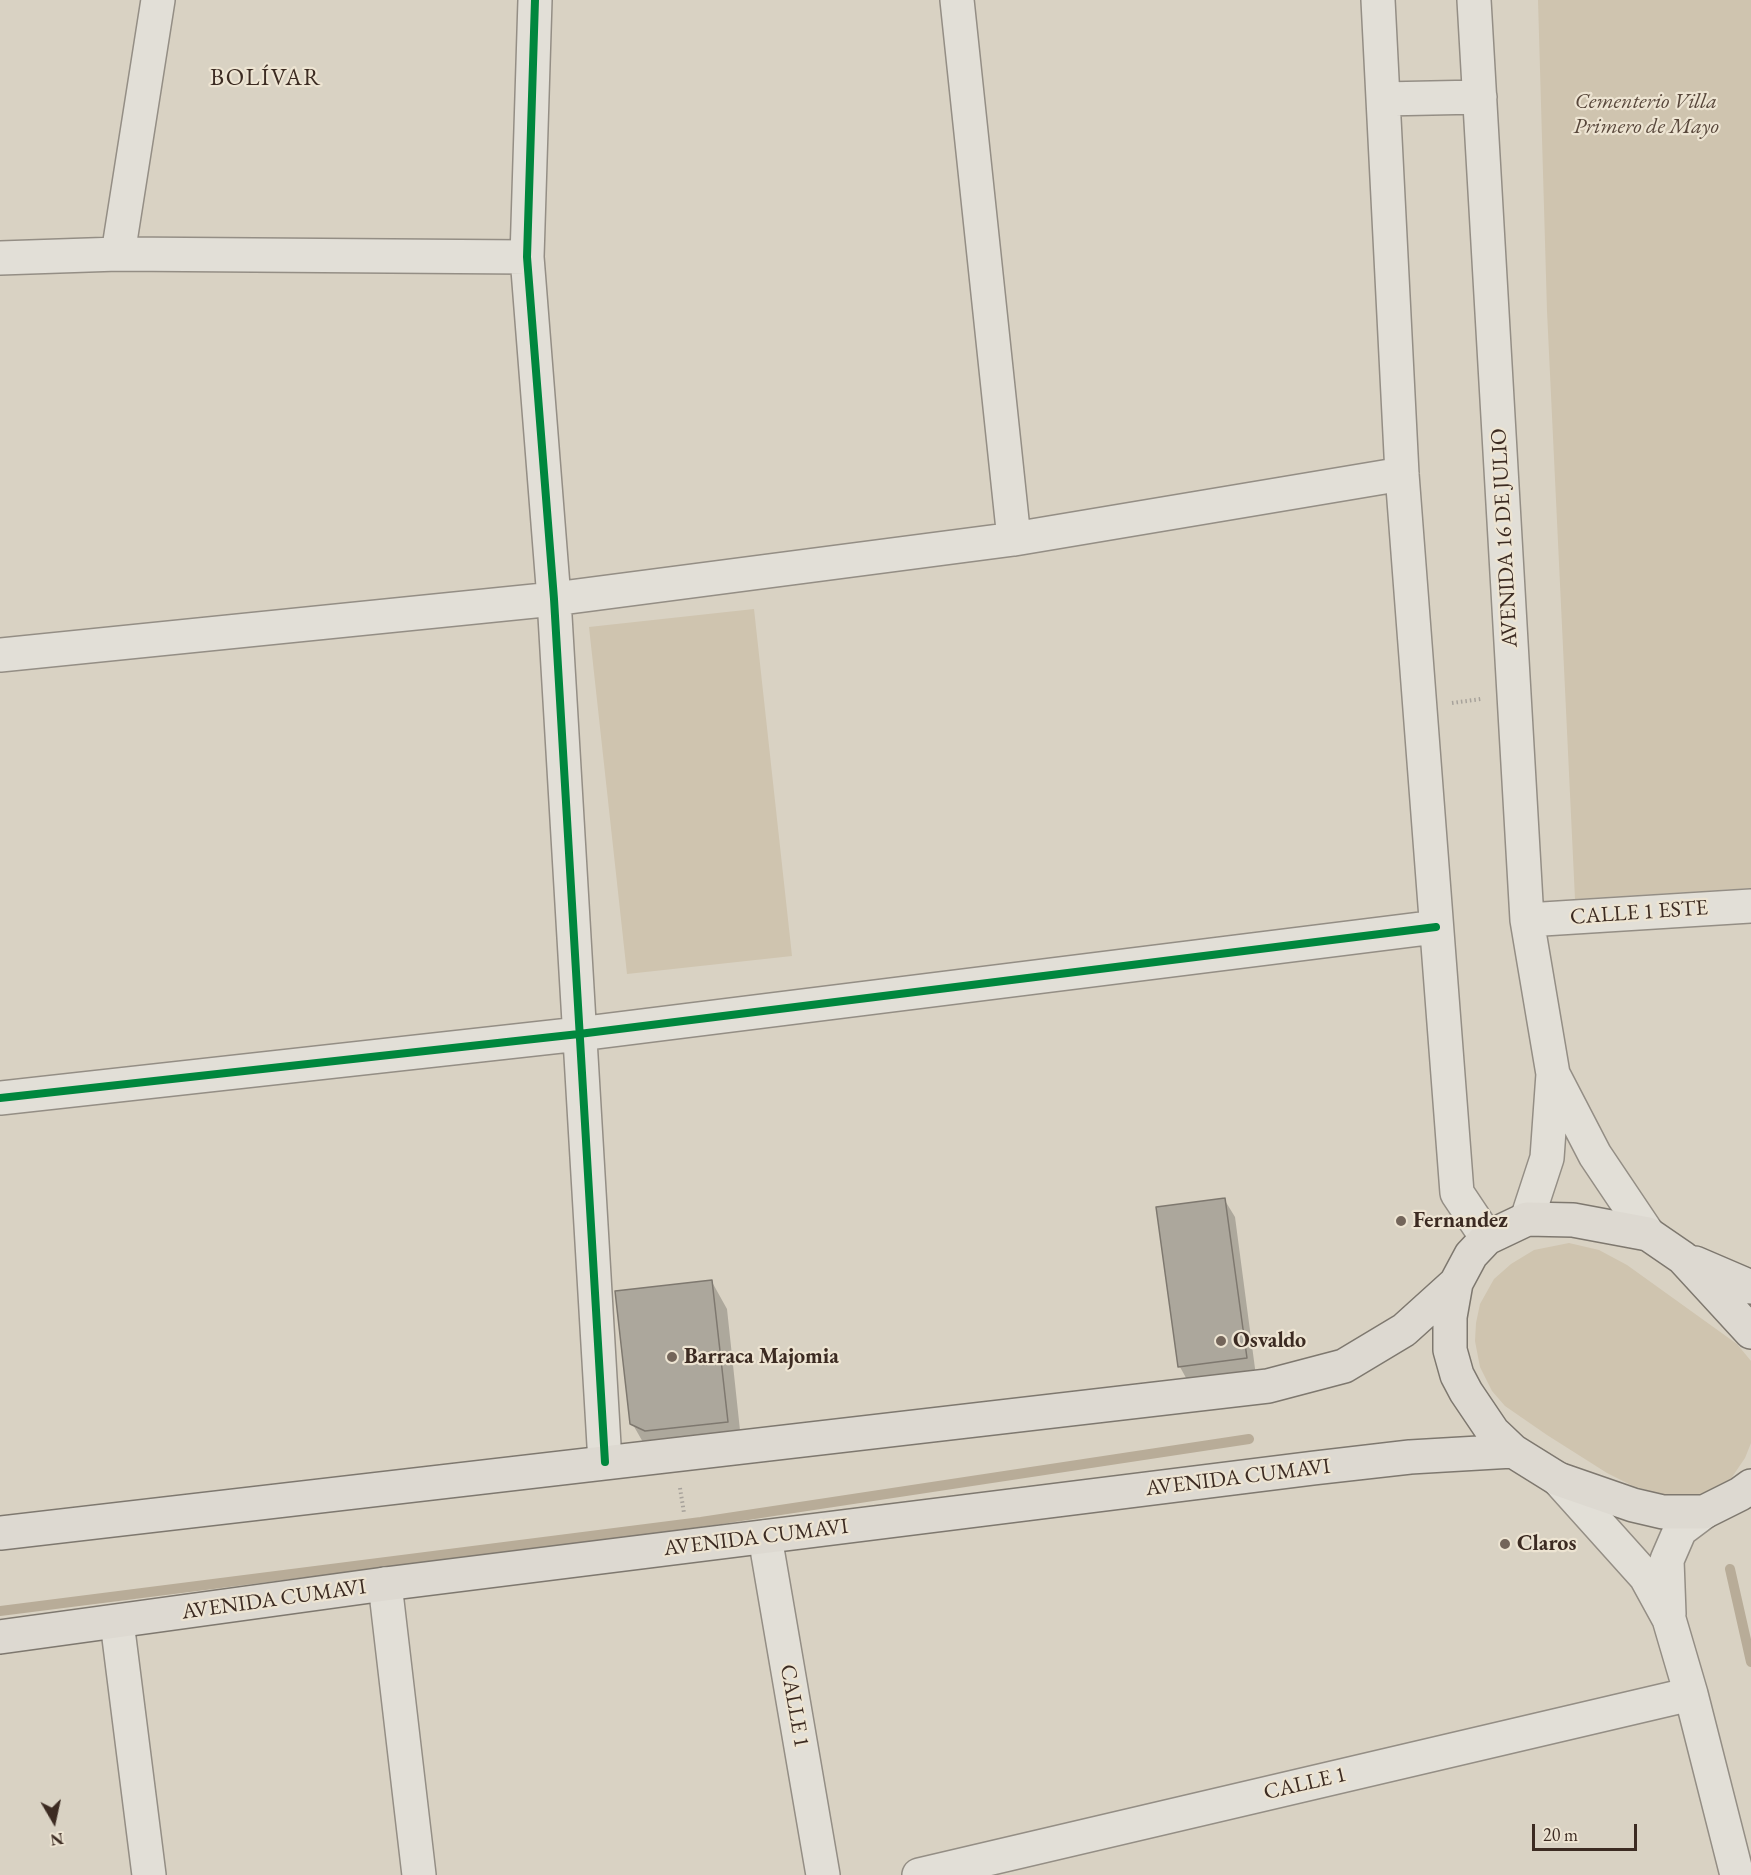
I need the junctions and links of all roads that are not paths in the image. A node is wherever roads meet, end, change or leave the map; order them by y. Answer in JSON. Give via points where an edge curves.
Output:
{"nodes":[{"id":1,"x":158,"y":0,"type":"edge"},
{"id":2,"x":535,"y":0,"type":"edge"},
{"id":3,"x":957,"y":0,"type":"edge"},
{"id":4,"x":1378,"y":0,"type":"edge"},
{"id":5,"x":1474,"y":0,"type":"edge"},
{"id":6,"x":1480,"y":97,"type":"junction"},
{"id":7,"x":1383,"y":99,"type":"junction"},
{"id":8,"x":118,"y":254,"type":"junction"},
{"id":9,"x":527,"y":257,"type":"junction"},
{"id":10,"x":0,"y":258,"type":"edge"},
{"id":11,"x":1402,"y":474,"type":"junction"},
{"id":12,"x":1014,"y":539,"type":"junction"},
{"id":13,"x":554,"y":599,"type":"junction"},
{"id":14,"x":0,"y":655,"type":"edge"},
{"id":15,"x":1751,"y":906,"type":"edge"},
{"id":16,"x":1527,"y":920,"type":"junction"},
{"id":17,"x":1436,"y":927,"type":"junction"},
{"id":18,"x":579,"y":1034,"type":"junction"},
{"id":19,"x":1553,"y":1074,"type":"junction"},
{"id":20,"x":0,"y":1098,"type":"edge"},
{"id":21,"x":1527,"y":1219,"type":"junction"},
{"id":22,"x":1648,"y":1234,"type":"junction"},
{"id":23,"x":1487,"y":1238,"type":"junction"},
{"id":24,"x":1683,"y":1258,"type":"junction"},
{"id":25,"x":1456,"y":1283,"type":"junction"},
{"id":26,"x":1751,"y":1287,"type":"edge"},
{"id":27,"x":1751,"y":1332,"type":"edge"},
{"id":28,"x":1513,"y":1451,"type":"junction"},
{"id":29,"x":605,"y":1462,"type":"junction"},
{"id":30,"x":1558,"y":1479,"type":"junction"},
{"id":31,"x":1751,"y":1486,"type":"edge"},
{"id":32,"x":1704,"y":1512,"type":"junction"},
{"id":33,"x":0,"y":1533,"type":"edge"},
{"id":34,"x":765,"y":1537,"type":"junction"},
{"id":35,"x":385,"y":1584,"type":"junction"},
{"id":36,"x":1669,"y":1618,"type":"junction"},
{"id":37,"x":117,"y":1622,"type":"junction"},
{"id":38,"x":0,"y":1637,"type":"edge"},
{"id":39,"x":1691,"y":1694,"type":"junction"},
{"id":40,"x":149,"y":1875,"type":"edge"},
{"id":41,"x":419,"y":1875,"type":"edge"},
{"id":42,"x":823,"y":1875,"type":"edge"},
{"id":43,"x":919,"y":1875,"type":"edge"},
{"id":44,"x":1737,"y":1875,"type":"edge"}],
"edges":[{"from":1,"to":8,"type":"street"},
{"from":2,"to":9,"type":"street"},
{"from":3,"to":12,"type":"street"},
{"from":4,"to":7,"type":"street"},
{"from":5,"to":6,"type":"street","name":"AVENIDA 16 DE JULIO"},
{"from":6,"to":7,"type":"street"},
{"from":6,"to":16,"type":"street","name":"AVENIDA 16 DE JULIO"},
{"from":7,"to":11,"type":"street"},
{"from":8,"to":9,"type":"street"},
{"from":8,"to":10,"type":"street"},
{"from":9,"to":13,"type":"street"},
{"from":11,"to":12,"type":"street"},
{"from":11,"to":17,"type":"street"},
{"from":12,"to":13,"type":"street"},
{"from":13,"to":14,"type":"street"},
{"from":13,"to":18,"type":"street"},
{"from":15,"to":16,"type":"street","name":"CALLE 1 ESTE"},
{"from":16,"to":19,"type":"street","name":"AVENIDA 16 DE JULIO"},
{"from":17,"to":18,"type":"street"},
{"from":17,"to":23,"type":"street","via":[[1457,1193]]},
{"from":18,"to":20,"type":"street"},
{"from":18,"to":29,"type":"street"},
{"from":19,"to":21,"type":"street","name":"AVENIDA 16 DE JULIO","via":[[1547,1158]]},
{"from":19,"to":22,"type":"street","name":"AVENIDA 16 DE JULIO","via":[[1595,1155]]},
{"from":21,"to":22,"type":"main road","via":[[1573,1220]]},
{"from":21,"to":23,"type":"main road"},
{"from":22,"to":24,"type":"main road"},
{"from":23,"to":25,"type":"main road"},
{"from":24,"to":26,"type":"main road"},
{"from":24,"to":27,"type":"main road"},
{"from":25,"to":28,"type":"main road","via":[[1450,1350],[1457,1375],[1493,1432]]},
{"from":25,"to":29,"type":"main road","via":[[1404,1330],[1344,1366],[1268,1386]]},
{"from":28,"to":30,"type":"main road"},
{"from":28,"to":34,"type":"main road","name":"AVENIDA CUMAVI","via":[[1410,1457]]},
{"from":29,"to":33,"type":"main road"},
{"from":30,"to":32,"type":"main road","via":[[1663,1512]]},
{"from":30,"to":36,"type":"street","via":[[1646,1577]]},
{"from":31,"to":32,"type":"main road"},
{"from":32,"to":36,"type":"street","via":[[1680,1530],[1667,1560]]},
{"from":34,"to":35,"type":"main road","name":"AVENIDA CUMAVI"},
{"from":34,"to":42,"type":"street","name":"CALLE 1"},
{"from":35,"to":37,"type":"main road","name":"AVENIDA CUMAVI"},
{"from":35,"to":41,"type":"street"},
{"from":36,"to":39,"type":"street"},
{"from":37,"to":38,"type":"main road","name":"AVENIDA CUMAVI"},
{"from":37,"to":40,"type":"street"},
{"from":39,"to":43,"type":"street","name":"CALLE 1"},
{"from":39,"to":44,"type":"street"}]}
